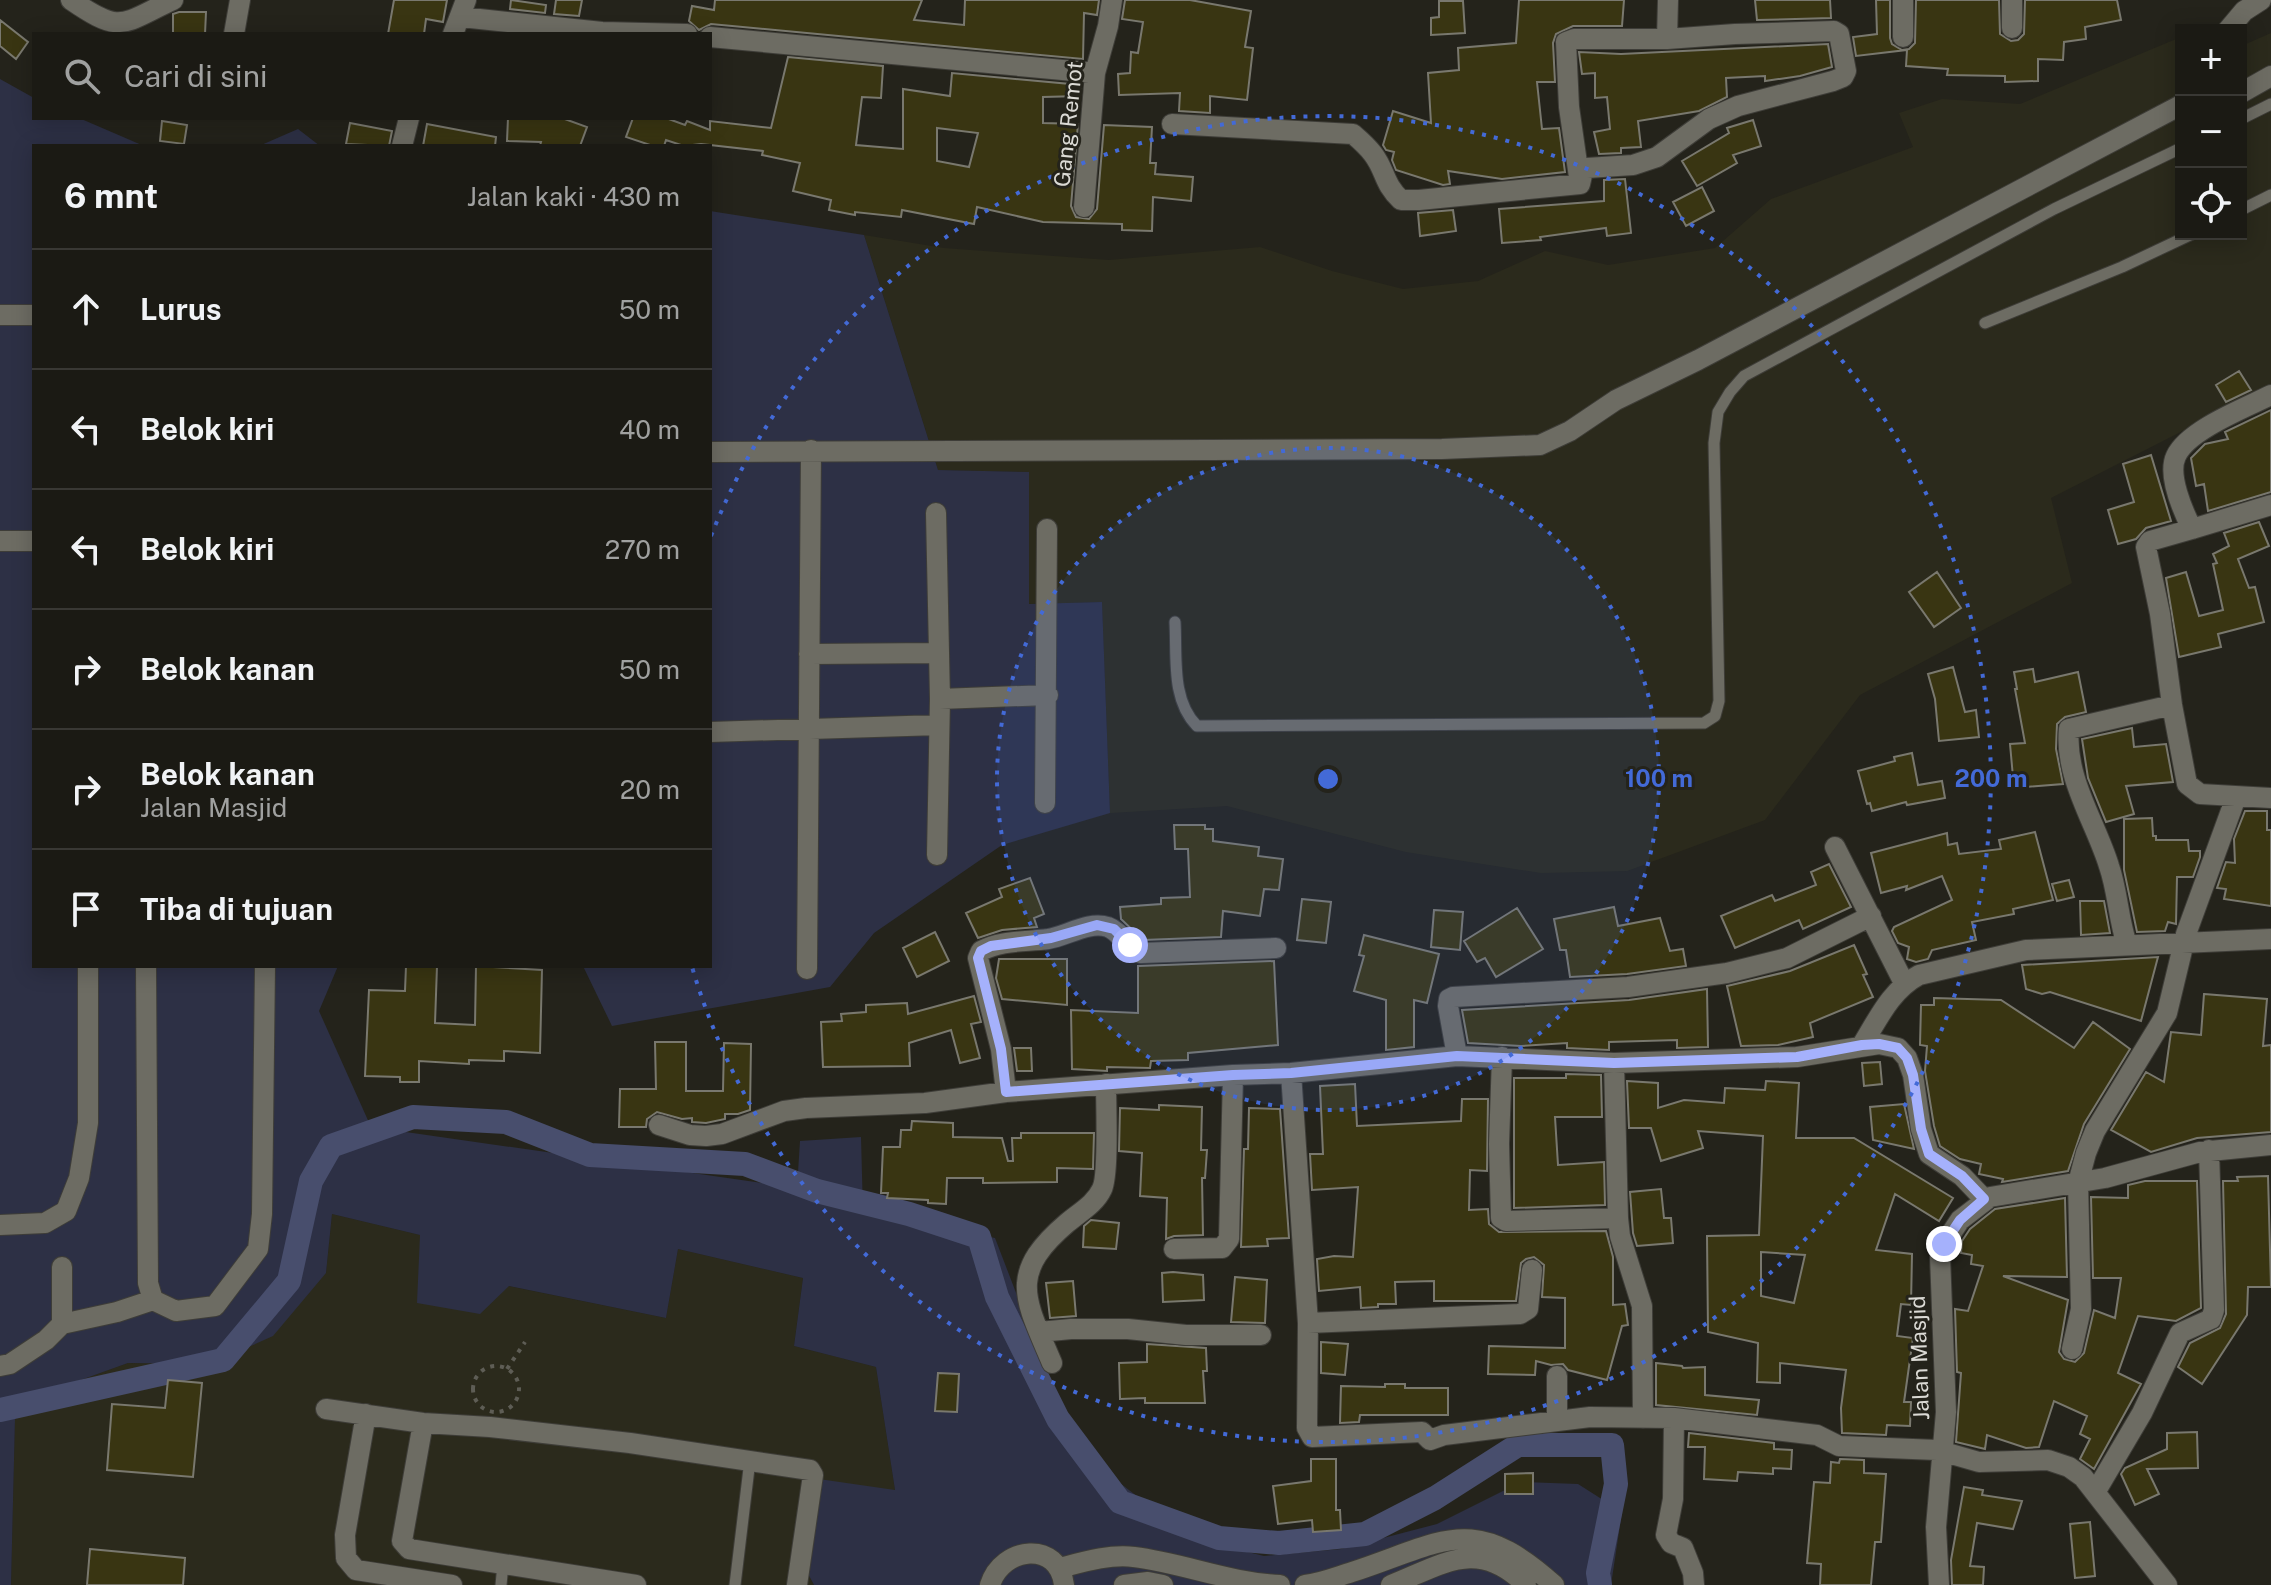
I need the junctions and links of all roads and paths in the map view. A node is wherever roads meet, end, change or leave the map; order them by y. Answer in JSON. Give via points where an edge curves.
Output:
{"nodes":[{"id":1,"x":71,"y":0,"type":"edge"},
{"id":2,"x":173,"y":0,"type":"edge"},
{"id":3,"x":240,"y":0,"type":"edge"},
{"id":4,"x":1112,"y":0,"type":"edge"},
{"id":5,"x":1668,"y":0,"type":"edge"},
{"id":6,"x":1903,"y":0,"type":"edge"},
{"id":7,"x":2012,"y":0,"type":"edge"},
{"id":8,"x":2261,"y":0,"type":"edge"},
{"id":9,"x":460,"y":17,"type":"edge"},
{"id":10,"x":2233,"y":24,"type":"edge"},
{"id":11,"x":2012,"y":28,"type":"dead end"},
{"id":12,"x":234,"y":32,"type":"edge"},
{"id":13,"x":602,"y":32,"type":"edge"},
{"id":14,"x":712,"y":37,"type":"edge"},
{"id":15,"x":1903,"y":37,"type":"dead end"},
{"id":16,"x":1667,"y":39,"type":"junction"},
{"id":17,"x":1095,"y":73,"type":"junction"},
{"id":18,"x":2271,"y":76,"type":"edge"},
{"id":19,"x":2247,"y":90,"type":"edge"},
{"id":20,"x":2271,"y":104,"type":"edge"},
{"id":21,"x":2175,"y":108,"type":"edge"},
{"id":22,"x":2247,"y":116,"type":"edge"},
{"id":23,"x":408,"y":120,"type":"edge"},
{"id":24,"x":1172,"y":124,"type":"dead end"},
{"id":25,"x":402,"y":144,"type":"edge"},
{"id":26,"x":2175,"y":151,"type":"edge"},
{"id":27,"x":1580,"y":184,"type":"junction"},
{"id":28,"x":2271,"y":195,"type":"edge"},
{"id":29,"x":1084,"y":207,"type":"dead end"},
{"id":30,"x":2247,"y":207,"type":"edge"},
{"id":31,"x":2179,"y":240,"type":"edge"},
{"id":32,"x":0,"y":315,"type":"edge"},
{"id":33,"x":32,"y":315,"type":"edge"},
{"id":34,"x":1985,"y":323,"type":"dead end"},
{"id":35,"x":2271,"y":395,"type":"edge"},
{"id":36,"x":811,"y":450,"type":"junction"},
{"id":37,"x":712,"y":452,"type":"edge"},
{"id":38,"x":2271,"y":505,"type":"edge"},
{"id":39,"x":936,"y":513,"type":"dead end"},
{"id":40,"x":1047,"y":529,"type":"dead end"},
{"id":41,"x":2192,"y":529,"type":"junction"},
{"id":42,"x":0,"y":541,"type":"edge"},
{"id":43,"x":32,"y":541,"type":"edge"},
{"id":44,"x":1175,"y":622,"type":"dead end"},
{"id":45,"x":938,"y":653,"type":"junction"},
{"id":46,"x":809,"y":654,"type":"junction"},
{"id":47,"x":1048,"y":695,"type":"junction"},
{"id":48,"x":940,"y":699,"type":"junction"},
{"id":49,"x":2172,"y":705,"type":"junction"},
{"id":50,"x":939,"y":725,"type":"junction"},
{"id":51,"x":809,"y":729,"type":"junction"},
{"id":52,"x":712,"y":732,"type":"edge"},
{"id":53,"x":2236,"y":797,"type":"junction"},
{"id":54,"x":2271,"y":798,"type":"edge"},
{"id":55,"x":1045,"y":803,"type":"dead end"},
{"id":56,"x":1835,"y":847,"type":"dead end"},
{"id":57,"x":937,"y":855,"type":"dead end"},
{"id":58,"x":1871,"y":916,"type":"junction"},
{"id":59,"x":2271,"y":939,"type":"edge"},
{"id":60,"x":2183,"y":944,"type":"junction"},
{"id":61,"x":2127,"y":945,"type":"junction"},
{"id":62,"x":1276,"y":948,"type":"dead end"},
{"id":63,"x":88,"y":968,"type":"edge"},
{"id":64,"x":146,"y":968,"type":"edge"},
{"id":65,"x":265,"y":968,"type":"edge"},
{"id":66,"x":807,"y":969,"type":"dead end"},
{"id":67,"x":1904,"y":983,"type":"junction"},
{"id":68,"x":1862,"y":1045,"type":"junction"},
{"id":69,"x":1457,"y":1056,"type":"junction"},
{"id":70,"x":1502,"y":1057,"type":"junction"},
{"id":71,"x":1614,"y":1063,"type":"junction"},
{"id":72,"x":1291,"y":1073,"type":"junction"},
{"id":73,"x":1233,"y":1075,"type":"junction"},
{"id":74,"x":1106,"y":1084,"type":"junction"},
{"id":75,"x":1006,"y":1092,"type":"junction"},
{"id":76,"x":659,"y":1125,"type":"dead end"},
{"id":77,"x":2271,"y":1145,"type":"edge"},
{"id":78,"x":2209,"y":1150,"type":"junction"},
{"id":79,"x":2078,"y":1183,"type":"junction"},
{"id":80,"x":1984,"y":1199,"type":"junction"},
{"id":81,"x":1618,"y":1218,"type":"junction"},
{"id":82,"x":0,"y":1225,"type":"edge"},
{"id":83,"x":1174,"y":1249,"type":"dead end"},
{"id":84,"x":62,"y":1267,"type":"dead end"},
{"id":85,"x":1532,"y":1270,"type":"dead end"},
{"id":86,"x":153,"y":1300,"type":"junction"},
{"id":87,"x":1308,"y":1323,"type":"junction"},
{"id":88,"x":62,"y":1324,"type":"junction"},
{"id":89,"x":1039,"y":1332,"type":"junction"},
{"id":90,"x":1261,"y":1335,"type":"dead end"},
{"id":91,"x":525,"y":1342,"type":"dead end"},
{"id":92,"x":2072,"y":1349,"type":"dead end"},
{"id":93,"x":1052,"y":1363,"type":"dead end"},
{"id":94,"x":0,"y":1366,"type":"edge"},
{"id":95,"x":507,"y":1369,"type":"junction"},
{"id":96,"x":1557,"y":1376,"type":"dead end"},
{"id":97,"x":326,"y":1409,"type":"dead end"},
{"id":98,"x":366,"y":1414,"type":"junction"},
{"id":99,"x":1643,"y":1418,"type":"junction"},
{"id":100,"x":1674,"y":1418,"type":"junction"},
{"id":101,"x":1557,"y":1421,"type":"junction"},
{"id":102,"x":423,"y":1423,"type":"junction"},
{"id":103,"x":1944,"y":1453,"type":"junction"},
{"id":104,"x":750,"y":1460,"type":"junction"},
{"id":105,"x":2096,"y":1491,"type":"junction"},
{"id":106,"x":409,"y":1549,"type":"junction"},
{"id":107,"x":1394,"y":1557,"type":"junction"},
{"id":108,"x":503,"y":1564,"type":"junction"},
{"id":109,"x":1062,"y":1576,"type":"edge"},
{"id":110,"x":400,"y":1579,"type":"junction"},
{"id":111,"x":573,"y":1580,"type":"edge"},
{"id":112,"x":1399,"y":1582,"type":"edge"},
{"id":113,"x":988,"y":1584,"type":"edge"},
{"id":114,"x":452,"y":1585,"type":"edge"},
{"id":115,"x":501,"y":1585,"type":"edge"},
{"id":116,"x":636,"y":1585,"type":"edge"},
{"id":117,"x":735,"y":1585,"type":"edge"},
{"id":118,"x":797,"y":1585,"type":"edge"},
{"id":119,"x":1124,"y":1585,"type":"edge"},
{"id":120,"x":1163,"y":1585,"type":"edge"},
{"id":121,"x":1280,"y":1585,"type":"edge"},
{"id":122,"x":1305,"y":1585,"type":"edge"},
{"id":123,"x":1526,"y":1585,"type":"edge"},
{"id":124,"x":1554,"y":1585,"type":"edge"},
{"id":125,"x":1694,"y":1585,"type":"edge"},
{"id":126,"x":1939,"y":1585,"type":"edge"},
{"id":127,"x":2167,"y":1585,"type":"edge"}],
"edges":[{"from":1,"to":2,"type":"street","via":[[115,24]]},
{"from":3,"to":12,"type":"street"},
{"from":4,"to":17,"type":"street","name":"Gang Remot"},
{"from":5,"to":16,"type":"street"},
{"from":6,"to":15,"type":"street"},
{"from":7,"to":11,"type":"street"},
{"from":8,"to":10,"type":"street"},
{"from":9,"to":13,"type":"street"},
{"from":14,"to":17,"type":"street"},
{"from":16,"to":27,"type":"street","via":[[1566,42]]},
{"from":16,"to":27,"type":"street","via":[[1834,31],[1846,71],[1833,81],[1709,119],[1657,157],[1633,165],[1587,168]]},
{"from":17,"to":29,"type":"street","name":"Gang Remot"},
{"from":18,"to":19,"type":"street"},
{"from":20,"to":22,"type":"lane"},
{"from":21,"to":36,"type":"street","via":[[1631,392],[1540,445]]},
{"from":23,"to":25,"type":"street"},
{"from":24,"to":27,"type":"street","via":[[1353,134],[1374,155],[1387,185],[1401,200]]},
{"from":26,"to":44,"type":"lane","via":[[1854,315],[1744,376],[1730,392],[1718,412],[1714,443],[1719,701],[1715,716],[1704,723],[1197,726],[1185,715],[1180,700]]},
{"from":28,"to":30,"type":"lane"},
{"from":31,"to":34,"type":"lane"},
{"from":32,"to":33,"type":"street"},
{"from":35,"to":41,"type":"street","via":[[2189,439],[2174,459]]},
{"from":36,"to":37,"type":"street"},
{"from":36,"to":46,"type":"street"},
{"from":38,"to":41,"type":"street"},
{"from":39,"to":45,"type":"street"},
{"from":40,"to":47,"type":"street"},
{"from":41,"to":49,"type":"street","via":[[2150,541],[2146,547]]},
{"from":42,"to":43,"type":"street"},
{"from":45,"to":46,"type":"street"},
{"from":45,"to":48,"type":"street"},
{"from":46,"to":51,"type":"street"},
{"from":47,"to":48,"type":"street"},
{"from":47,"to":55,"type":"street"},
{"from":48,"to":50,"type":"street"},
{"from":49,"to":53,"type":"street","via":[[2187,784],[2200,794]]},
{"from":49,"to":61,"type":"street","via":[[2069,729],[2078,785],[2111,870]]},
{"from":50,"to":51,"type":"street"},
{"from":50,"to":57,"type":"street"},
{"from":51,"to":52,"type":"street"},
{"from":51,"to":66,"type":"street"},
{"from":53,"to":54,"type":"street"},
{"from":53,"to":60,"type":"street"},
{"from":56,"to":58,"type":"street"},
{"from":58,"to":67,"type":"street"},
{"from":58,"to":69,"type":"street","via":[[1787,958],[1727,973],[1628,987],[1453,997],[1448,1006]]},
{"from":59,"to":60,"type":"street"},
{"from":60,"to":61,"type":"street"},
{"from":60,"to":79,"type":"street","via":[[2167,1013],[2095,1131]]},
{"from":61,"to":67,"type":"street","via":[[2026,950]]},
{"from":62,"to":75,"type":"street","via":[[1141,953],[1114,929],[1097,925],[981,951],[978,958]]},
{"from":63,"to":82,"type":"street","via":[[88,1123],[79,1178],[66,1211],[45,1223]]},
{"from":64,"to":86,"type":"street","via":[[148,1283]]},
{"from":65,"to":86,"type":"street","via":[[258,1249],[215,1306],[176,1311]]},
{"from":67,"to":68,"type":"street"},
{"from":68,"to":71,"type":"street","via":[[1797,1057]]},
{"from":68,"to":80,"type":"street","via":[[1898,1048],[1907,1058],[1929,1154]]},
{"from":69,"to":70,"type":"street"},
{"from":69,"to":72,"type":"street"},
{"from":70,"to":71,"type":"street"},
{"from":70,"to":81,"type":"street","via":[[1501,1218]]},
{"from":71,"to":81,"type":"street"},
{"from":72,"to":73,"type":"street"},
{"from":72,"to":87,"type":"street"},
{"from":73,"to":74,"type":"street"},
{"from":73,"to":83,"type":"street","via":[[1229,1239],[1222,1248]]},
{"from":74,"to":75,"type":"street"},
{"from":74,"to":89,"type":"street","via":[[1103,1187],[1094,1203],[1041,1246],[1031,1263],[1028,1300]]},
{"from":75,"to":76,"type":"street","via":[[925,1103],[784,1111],[706,1136]]},
{"from":77,"to":78,"type":"street"},
{"from":78,"to":79,"type":"street"},
{"from":78,"to":105,"type":"street","via":[[2214,1310],[2211,1319],[2180,1333],[2142,1413]]},
{"from":79,"to":80,"type":"street"},
{"from":79,"to":92,"type":"street","via":[[2081,1309]]},
{"from":80,"to":103,"type":"street","name":"Jalan Masjid","via":[[1960,1220],[1940,1256]]},
{"from":81,"to":99,"type":"street","via":[[1642,1306]]},
{"from":84,"to":88,"type":"street"},
{"from":85,"to":87,"type":"street","via":[[1528,1309],[1520,1314]]},
{"from":86,"to":88,"type":"street"},
{"from":87,"to":101,"type":"street","via":[[1307,1428],[1312,1437],[1422,1432],[1433,1440]]},
{"from":88,"to":94,"type":"street","via":[[46,1340]]},
{"from":89,"to":90,"type":"street","via":[[1128,1329]]},
{"from":89,"to":93,"type":"street"},
{"from":91,"to":95,"type":"path"},
{"from":95,"to":95,"type":"path","via":[[518,1383],[516,1400],[502,1411],[485,1409],[474,1395],[476,1377],[490,1366]]},
{"from":96,"to":101,"type":"street"},
{"from":97,"to":98,"type":"street"},
{"from":98,"to":102,"type":"street"},
{"from":98,"to":110,"type":"street","via":[[345,1535],[346,1558],[356,1570]]},
{"from":99,"to":100,"type":"street"},
{"from":99,"to":101,"type":"street"},
{"from":100,"to":103,"type":"street","via":[[1817,1435],[1839,1446]]},
{"from":100,"to":125,"type":"street","via":[[1673,1499],[1666,1535],[1683,1548]]},
{"from":102,"to":104,"type":"street"},
{"from":102,"to":106,"type":"street","via":[[402,1541]]},
{"from":103,"to":105,"type":"street","via":[[1979,1462],[2048,1460],[2069,1467]]},
{"from":103,"to":126,"type":"street","name":"Jalan Masjid","via":[[1936,1527]]},
{"from":104,"to":117,"type":"lane"},
{"from":104,"to":118,"type":"street","via":[[810,1470],[813,1475]]},
{"from":105,"to":127,"type":"street"},
{"from":106,"to":108,"type":"street"},
{"from":106,"to":110,"type":"street"},
{"from":107,"to":112,"type":"street"},
{"from":107,"to":122,"type":"street"},
{"from":107,"to":124,"type":"street","via":[[1440,1542],[1479,1539],[1528,1562]]},
{"from":108,"to":111,"type":"street"},
{"from":108,"to":115,"type":"lane"},
{"from":109,"to":113,"type":"street","via":[[1051,1559],[1015,1556]]},
{"from":109,"to":121,"type":"street","via":[[1096,1560],[1133,1557]]},
{"from":110,"to":114,"type":"street"},
{"from":111,"to":116,"type":"street"},
{"from":112,"to":123,"type":"street","via":[[1453,1560],[1480,1557]]},
{"from":119,"to":120,"type":"street"}]}
